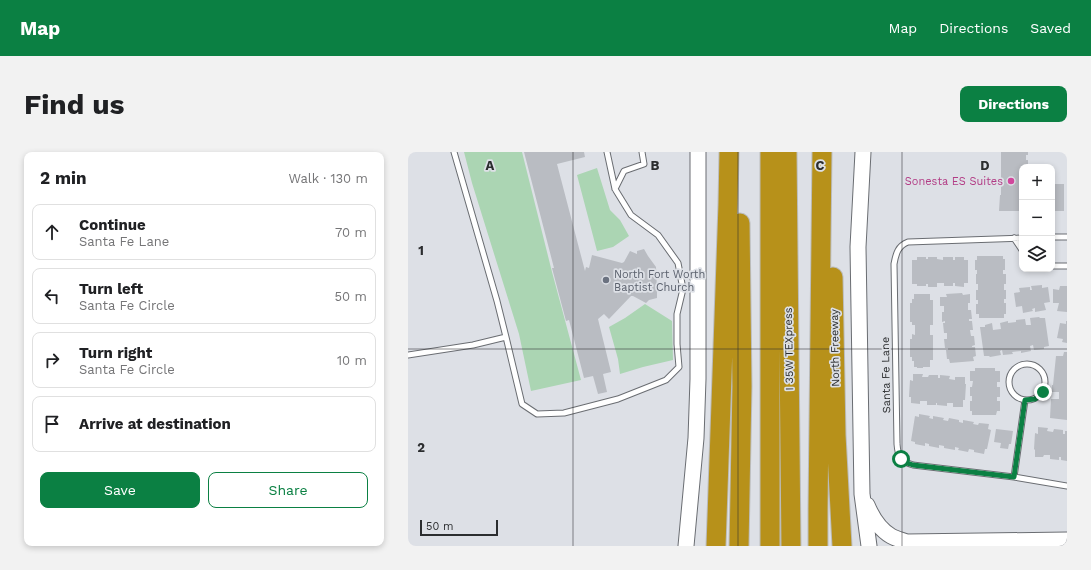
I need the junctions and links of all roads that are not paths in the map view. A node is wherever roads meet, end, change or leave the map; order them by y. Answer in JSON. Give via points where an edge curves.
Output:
{"nodes":[{"id":1,"x":454,"y":152,"type":"edge"},
{"id":2,"x":607,"y":152,"type":"edge"},
{"id":3,"x":642,"y":152,"type":"edge"},
{"id":4,"x":698,"y":152,"type":"edge"},
{"id":5,"x":729,"y":152,"type":"edge"},
{"id":6,"x":739,"y":152,"type":"edge"},
{"id":7,"x":770,"y":152,"type":"edge"},
{"id":8,"x":787,"y":152,"type":"edge"},
{"id":9,"x":822,"y":152,"type":"edge"},
{"id":10,"x":863,"y":152,"type":"edge"},
{"id":11,"x":822,"y":180,"type":"junction"},
{"id":12,"x":615,"y":190,"type":"junction"},
{"id":13,"x":1055,"y":237,"type":"edge"},
{"id":14,"x":1067,"y":237,"type":"edge"},
{"id":15,"x":1014,"y":238,"type":"junction"},
{"id":16,"x":1019,"y":238,"type":"edge"},
{"id":17,"x":1019,"y":246,"type":"edge"},
{"id":18,"x":1055,"y":266,"type":"edge"},
{"id":19,"x":1067,"y":266,"type":"edge"},
{"id":20,"x":506,"y":337,"type":"junction"},
{"id":21,"x":408,"y":355,"type":"edge"},
{"id":22,"x":1025,"y":400,"type":"junction"},
{"id":23,"x":1014,"y":477,"type":"junction"},
{"id":24,"x":1067,"y":486,"type":"edge"},
{"id":25,"x":862,"y":494,"type":"junction"},
{"id":26,"x":1067,"y":540,"type":"edge"},
{"id":27,"x":686,"y":546,"type":"edge"},
{"id":28,"x":716,"y":546,"type":"edge"},
{"id":29,"x":739,"y":546,"type":"edge"},
{"id":30,"x":770,"y":546,"type":"edge"},
{"id":31,"x":791,"y":546,"type":"edge"},
{"id":32,"x":818,"y":546,"type":"edge"},
{"id":33,"x":842,"y":546,"type":"edge"},
{"id":34,"x":869,"y":546,"type":"edge"}],
"edges":[{"from":1,"to":20,"type":"lane"},
{"from":2,"to":12,"type":"lane"},
{"from":3,"to":12,"type":"lane","via":[[644,164],[624,171]]},
{"from":4,"to":27,"type":"main road","via":[[698,379],[696,438]]},
{"from":5,"to":28,"type":"highway"},
{"from":6,"to":29,"type":"highway","via":[[742,386]]},
{"from":7,"to":30,"type":"highway","name":"I 35W TEXpress"},
{"from":8,"to":31,"type":"highway","name":"I 35W TEXpress"},
{"from":9,"to":11,"type":"highway","name":"North Freeway"},
{"from":10,"to":25,"type":"main road","via":[[858,247]]},
{"from":11,"to":32,"type":"highway"},
{"from":11,"to":33,"type":"highway","name":"North Freeway","via":[[832,205],[836,435]]},
{"from":12,"to":20,"type":"lane","via":[[631,215],[658,235],[678,263],[683,289],[677,314],[679,367],[666,380],[618,399],[564,414],[537,414],[522,404]]},
{"from":13,"to":14,"type":"lane"},
{"from":15,"to":16,"type":"lane","name":"Santa Fe Lane"},
{"from":15,"to":17,"type":"lane"},
{"from":15,"to":23,"type":"lane","name":"Santa Fe Lane","via":[[908,242],[898,248],[894,264],[897,444],[901,459],[913,465]]},
{"from":18,"to":19,"type":"lane"},
{"from":20,"to":21,"type":"lane"},
{"from":22,"to":22,"type":"lane","via":[[1035,399],[1043,392],[1045,382],[1042,372],[1034,365],[1024,364],[1015,368],[1009,377],[1009,388],[1015,396]]},
{"from":22,"to":23,"type":"lane"},
{"from":23,"to":24,"type":"lane","name":"Santa Fe Lane"},
{"from":25,"to":26,"type":"main road","via":[[874,520],[891,536],[907,542]]},
{"from":25,"to":34,"type":"main road"}]}
